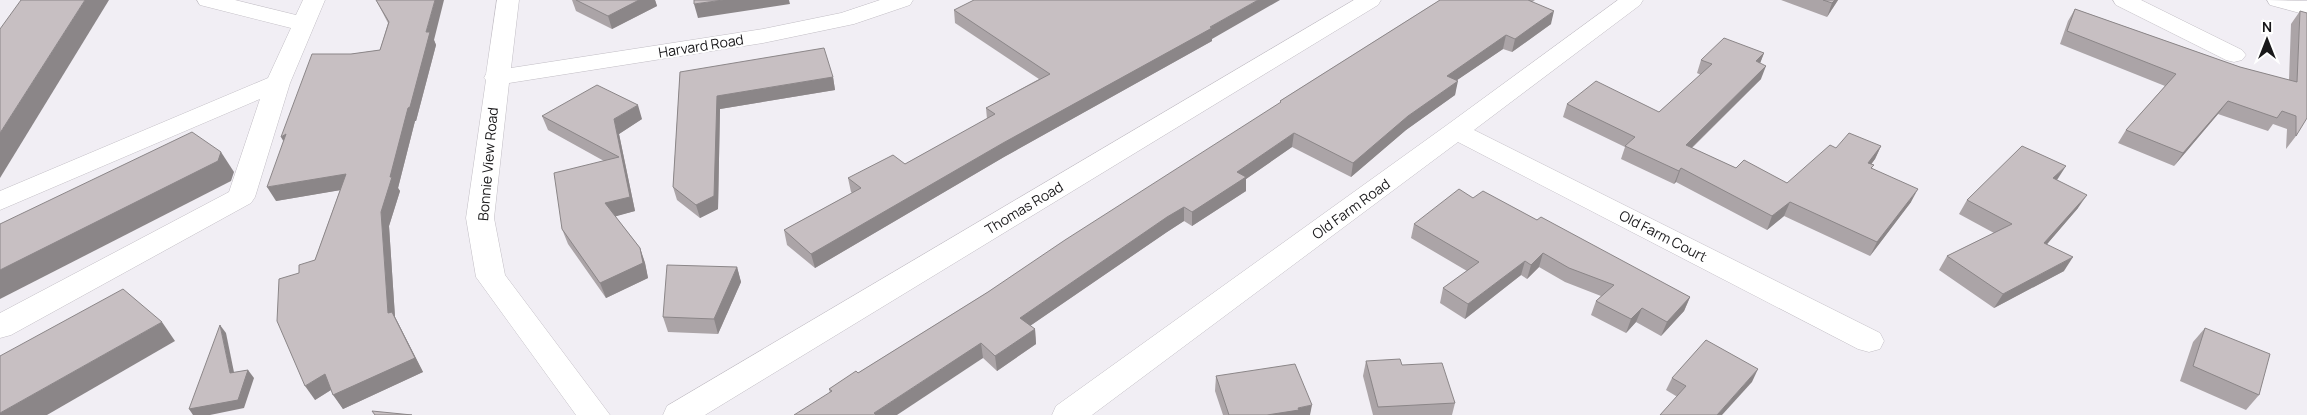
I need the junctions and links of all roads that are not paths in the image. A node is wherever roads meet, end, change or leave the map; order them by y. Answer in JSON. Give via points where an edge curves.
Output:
{"nodes":[{"id":1,"x":208,"y":0,"type":"edge"},
{"id":2,"x":314,"y":0,"type":"edge"},
{"id":3,"x":508,"y":0,"type":"edge"},
{"id":4,"x":902,"y":0,"type":"edge"},
{"id":5,"x":1370,"y":0,"type":"edge"},
{"id":6,"x":1632,"y":0,"type":"edge"},
{"id":7,"x":2124,"y":0,"type":"edge"},
{"id":8,"x":2278,"y":0,"type":"edge"},
{"id":9,"x":2307,"y":8,"type":"edge"},
{"id":10,"x":304,"y":24,"type":"junction"},
{"id":11,"x":2234,"y":55,"type":"dead end"},
{"id":12,"x":496,"y":78,"type":"junction"},
{"id":13,"x":278,"y":83,"type":"junction"},
{"id":14,"x":1456,"y":132,"type":"junction"},
{"id":15,"x":0,"y":201,"type":"edge"},
{"id":16,"x":0,"y":327,"type":"edge"},
{"id":17,"x":1869,"y":341,"type":"dead end"},
{"id":18,"x":594,"y":415,"type":"edge"},
{"id":19,"x":679,"y":415,"type":"edge"},
{"id":20,"x":1068,"y":415,"type":"edge"}],
"edges":[{"from":1,"to":10,"type":"street"},
{"from":2,"to":10,"type":"street"},
{"from":3,"to":12,"type":"street","name":"Bonnie View Road"},
{"from":4,"to":12,"type":"street","name":"Harvard Road","via":[[846,19],[763,36]]},
{"from":5,"to":19,"type":"street","name":"Thomas Road"},
{"from":6,"to":14,"type":"street","name":"Old Farm Road"},
{"from":7,"to":11,"type":"street"},
{"from":8,"to":9,"type":"street"},
{"from":10,"to":13,"type":"street"},
{"from":12,"to":18,"type":"street","name":"Bonnie View Road","via":[[480,218],[491,277]]},
{"from":13,"to":15,"type":"street"},
{"from":13,"to":16,"type":"street","via":[[241,197]]},
{"from":14,"to":17,"type":"street","name":"Old Farm Court"},
{"from":14,"to":20,"type":"street","name":"Old Farm Road"}]}
